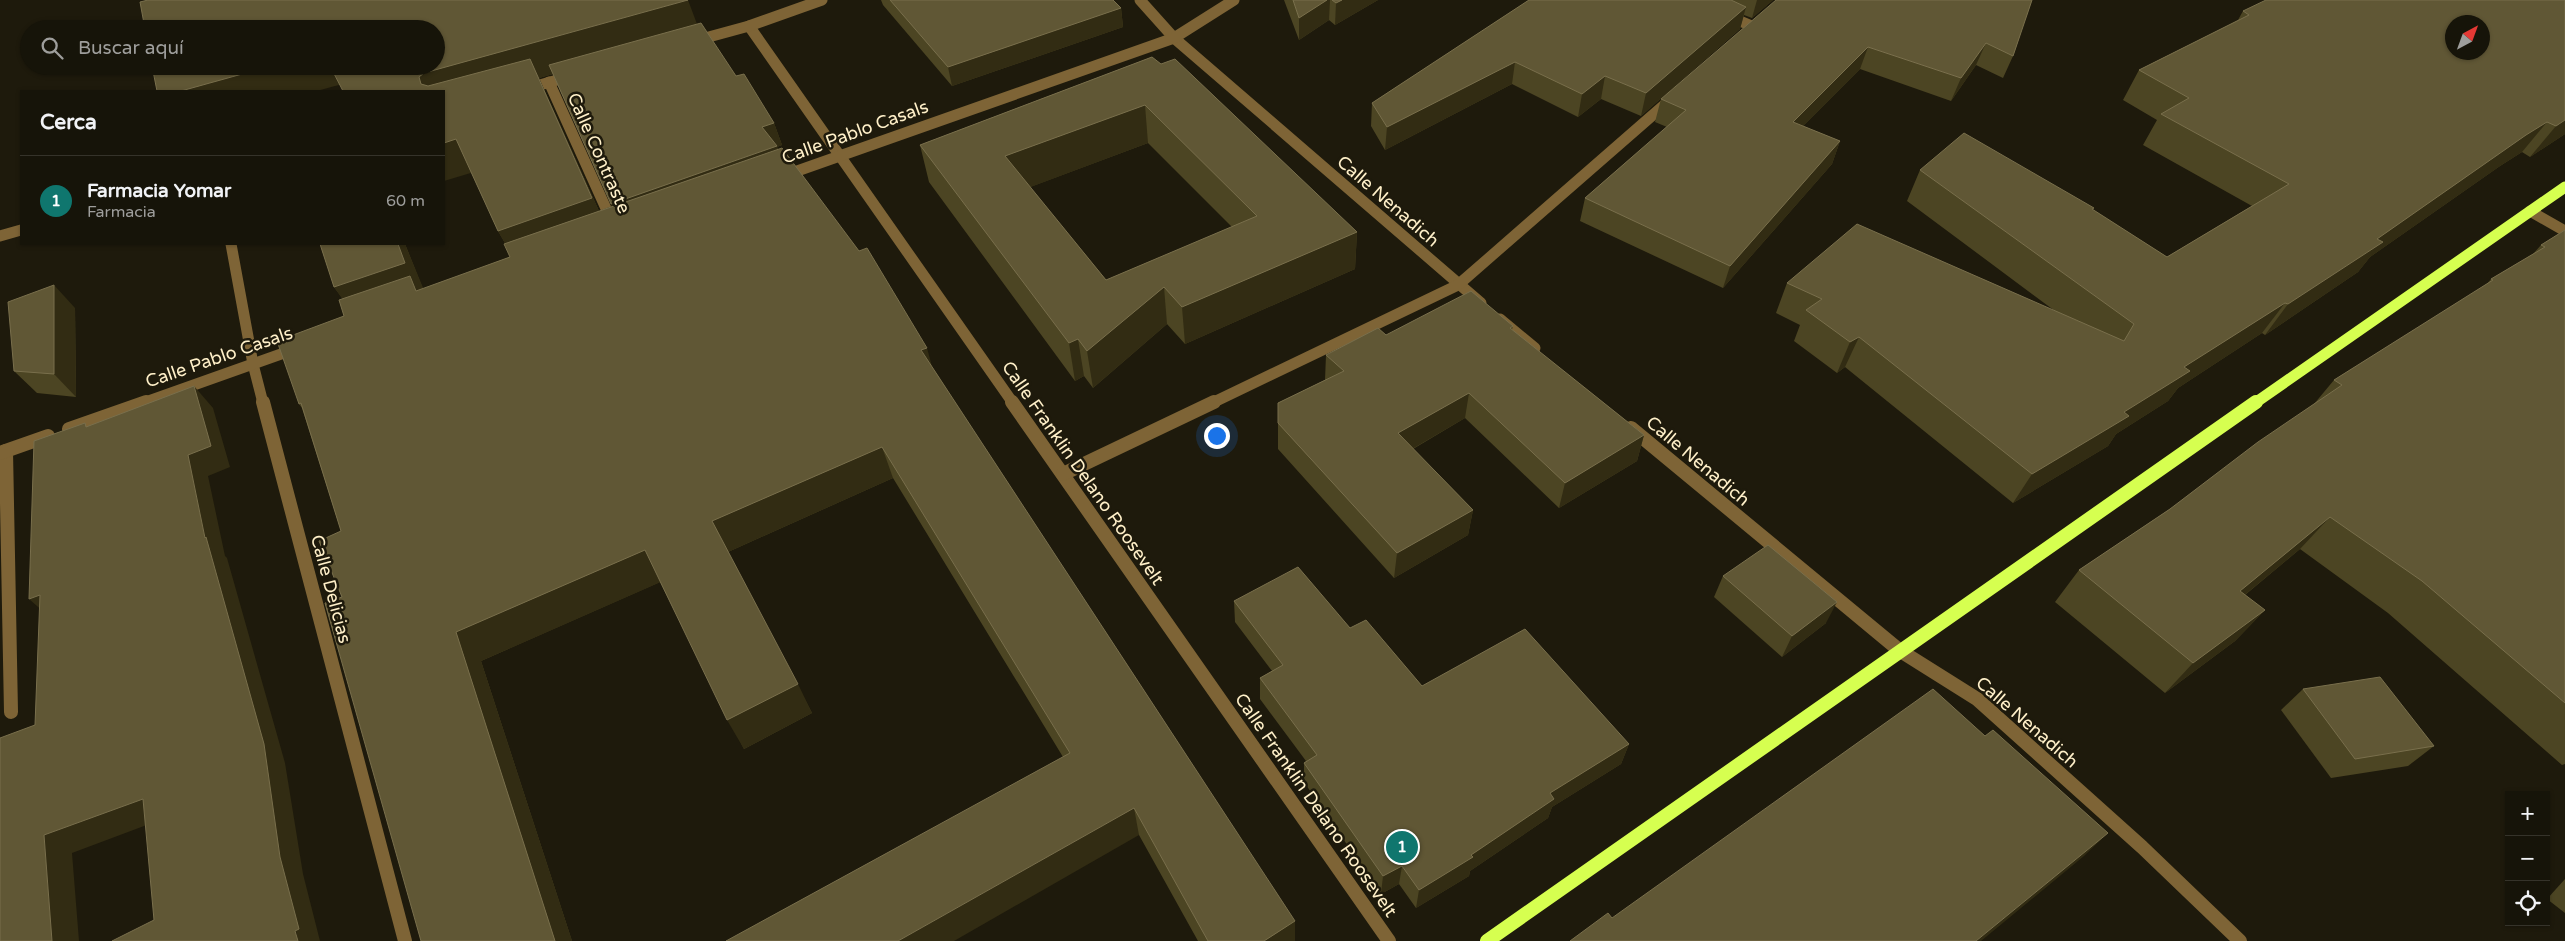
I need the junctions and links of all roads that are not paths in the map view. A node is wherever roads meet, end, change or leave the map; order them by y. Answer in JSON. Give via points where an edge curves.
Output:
{"nodes":[{"id":1,"x":822,"y":0,"type":"edge"},
{"id":2,"x":1140,"y":0,"type":"edge"},
{"id":3,"x":1234,"y":0,"type":"edge"},
{"id":4,"x":1717,"y":12,"type":"edge"},
{"id":5,"x":749,"y":26,"type":"junction"},
{"id":6,"x":1754,"y":27,"type":"edge"},
{"id":7,"x":1174,"y":38,"type":"junction"},
{"id":8,"x":682,"y":45,"type":"edge"},
{"id":9,"x":578,"y":74,"type":"edge"},
{"id":10,"x":550,"y":82,"type":"junction"},
{"id":11,"x":1680,"y":91,"type":"edge"},
{"id":12,"x":511,"y":93,"type":"edge"},
{"id":13,"x":839,"y":156,"type":"junction"},
{"id":14,"x":775,"y":180,"type":"edge"},
{"id":15,"x":2565,"y":187,"type":"edge"},
{"id":16,"x":2530,"y":211,"type":"junction"},
{"id":17,"x":20,"y":230,"type":"edge"},
{"id":18,"x":2565,"y":231,"type":"edge"},
{"id":19,"x":0,"y":236,"type":"edge"},
{"id":20,"x":618,"y":236,"type":"edge"},
{"id":21,"x":231,"y":245,"type":"edge"},
{"id":22,"x":1458,"y":285,"type":"junction"},
{"id":23,"x":309,"y":344,"type":"edge"},
{"id":24,"x":1542,"y":354,"type":"edge"},
{"id":25,"x":252,"y":364,"type":"junction"},
{"id":26,"x":1618,"y":417,"type":"edge"},
{"id":27,"x":3,"y":452,"type":"edge"},
{"id":28,"x":1063,"y":474,"type":"junction"},
{"id":29,"x":1899,"y":650,"type":"junction"},
{"id":30,"x":11,"y":712,"type":"dead end"},
{"id":31,"x":405,"y":941,"type":"edge"},
{"id":32,"x":1389,"y":941,"type":"edge"},
{"id":33,"x":1487,"y":941,"type":"edge"},
{"id":34,"x":2240,"y":941,"type":"edge"}],
"edges":[{"from":1,"to":5,"type":"street"},
{"from":2,"to":7,"type":"street","name":"Calle Nenadich"},
{"from":3,"to":7,"type":"street","name":"Calle Pablo Casals"},
{"from":4,"to":6,"type":"street"},
{"from":5,"to":8,"type":"street"},
{"from":5,"to":13,"type":"street","name":"Calle Franklin Delano Roosevelt"},
{"from":7,"to":13,"type":"street","name":"Calle Pablo Casals"},
{"from":7,"to":22,"type":"street","name":"Calle Nenadich"},
{"from":9,"to":10,"type":"street"},
{"from":10,"to":12,"type":"street"},
{"from":10,"to":20,"type":"street","name":"Calle Contraste"},
{"from":11,"to":22,"type":"street"},
{"from":13,"to":14,"type":"street","name":"Calle Pablo Casals"},
{"from":13,"to":28,"type":"street","name":"Calle Franklin Delano Roosevelt"},
{"from":15,"to":16,"type":"main road"},
{"from":16,"to":18,"type":"street"},
{"from":16,"to":29,"type":"main road"},
{"from":17,"to":19,"type":"street"},
{"from":21,"to":25,"type":"street","name":"Calle Delicias"},
{"from":22,"to":24,"type":"street","name":"Calle Nenadich"},
{"from":22,"to":28,"type":"street"},
{"from":23,"to":25,"type":"street","name":"Calle Pablo Casals"},
{"from":25,"to":27,"type":"street","name":"Calle Pablo Casals"},
{"from":25,"to":31,"type":"street","name":"Calle Delicias"},
{"from":26,"to":29,"type":"street","name":"Calle Nenadich"},
{"from":27,"to":30,"type":"street"},
{"from":28,"to":32,"type":"street","name":"Calle Franklin Delano Roosevelt"},
{"from":29,"to":33,"type":"main road"},
{"from":29,"to":34,"type":"street","name":"Calle Nenadich","via":[[1977,698],[2142,847]]}]}
